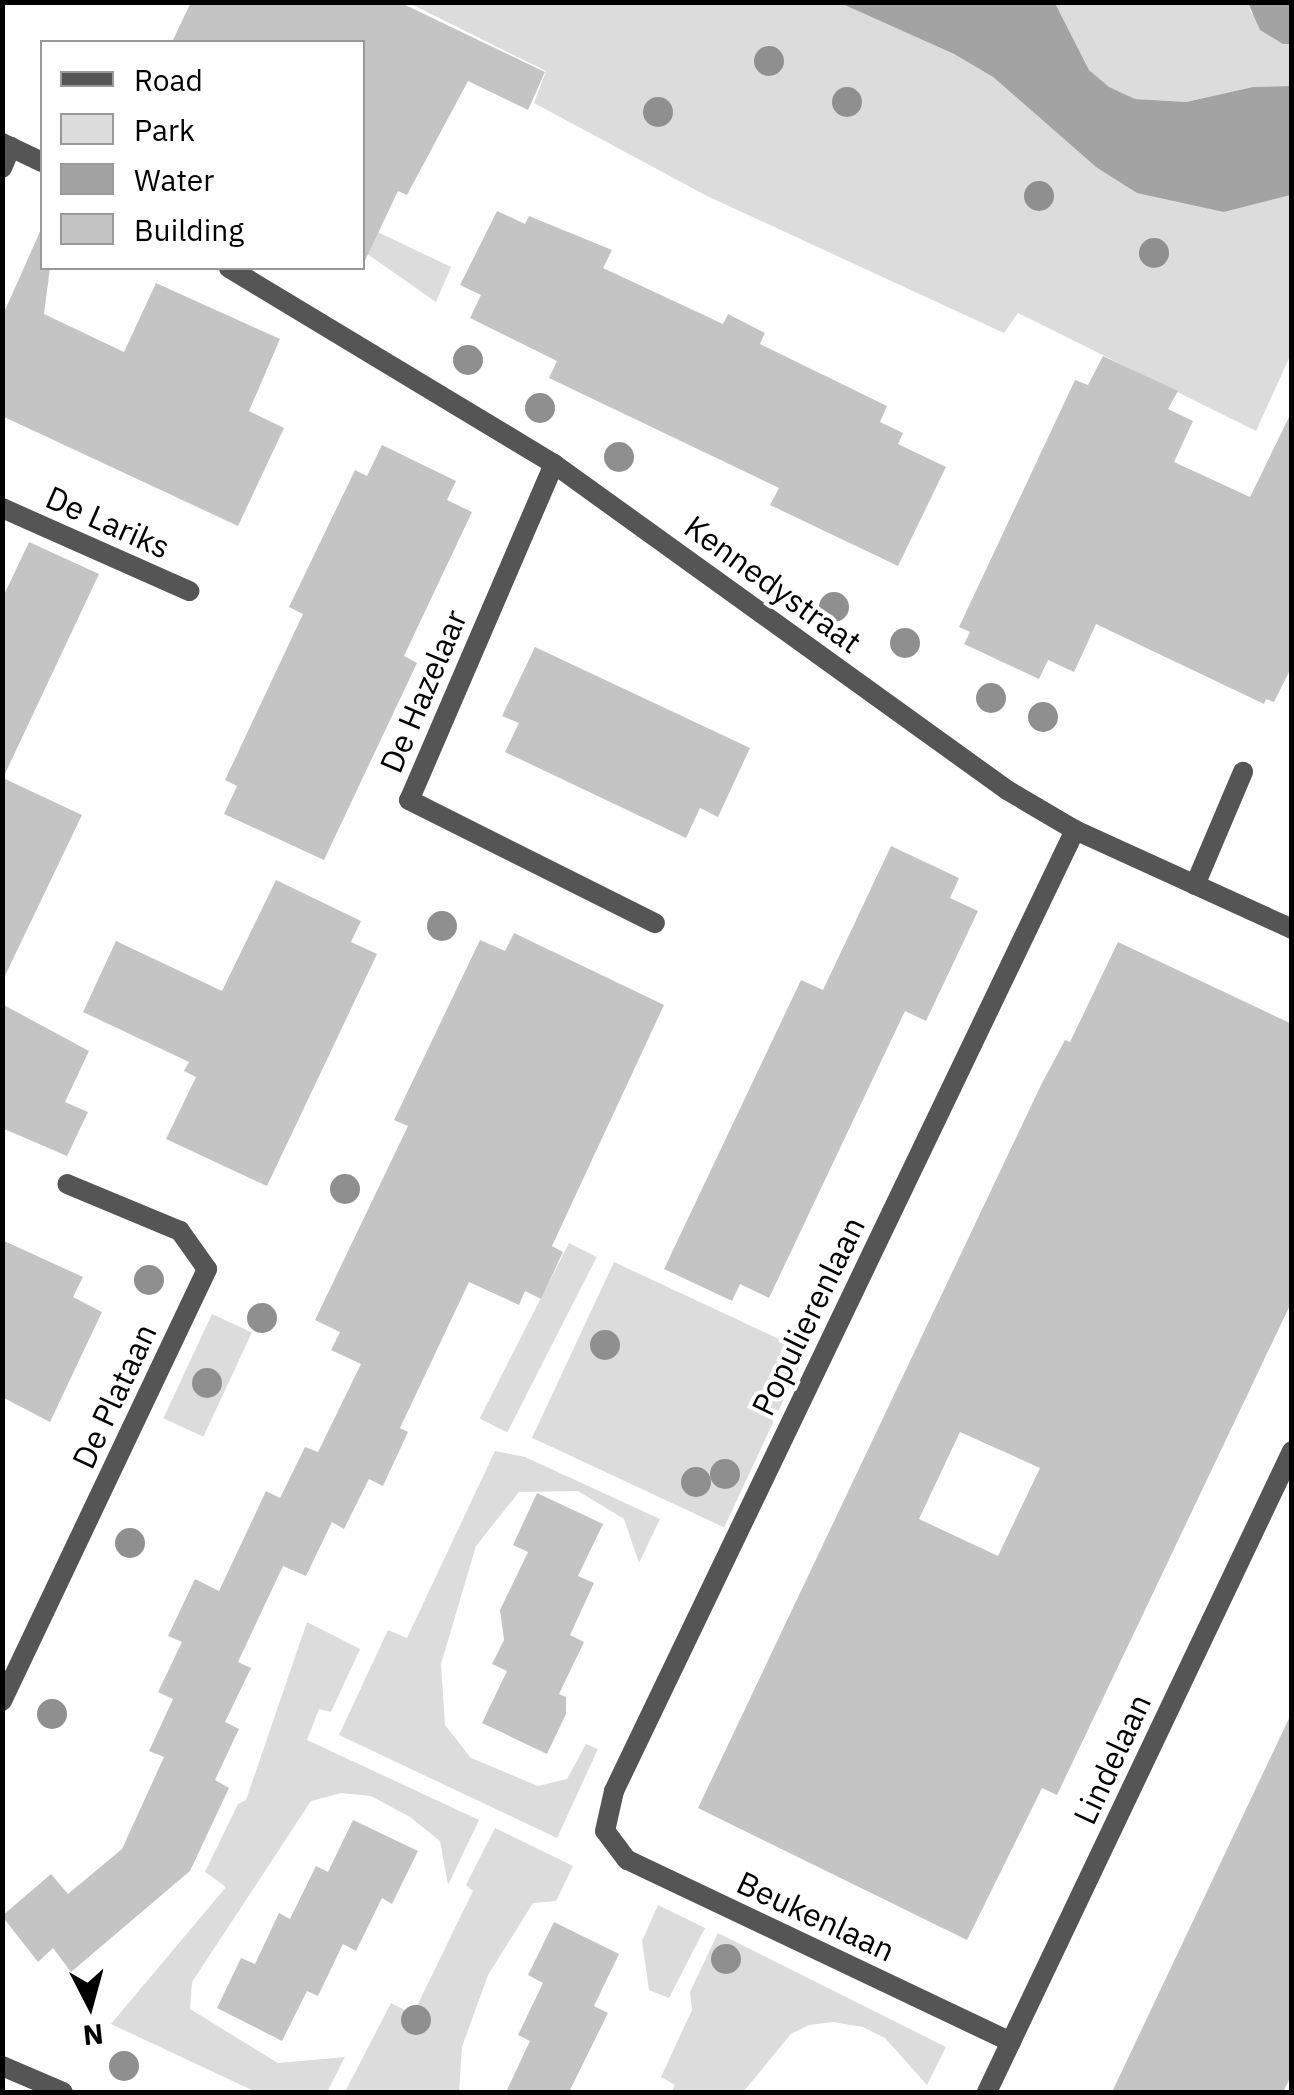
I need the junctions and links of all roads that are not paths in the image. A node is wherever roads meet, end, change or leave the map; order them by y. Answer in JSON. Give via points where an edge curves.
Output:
{"nodes":[{"id":1,"x":7,"y":145,"type":"edge"},
{"id":2,"x":40,"y":161,"type":"edge"},
{"id":3,"x":2,"y":168,"type":"edge"},
{"id":4,"x":232,"y":270,"type":"edge"},
{"id":5,"x":554,"y":464,"type":"junction"},
{"id":6,"x":2,"y":508,"type":"edge"},
{"id":7,"x":189,"y":591,"type":"dead end"},
{"id":8,"x":1243,"y":772,"type":"dead end"},
{"id":9,"x":1075,"y":830,"type":"junction"},
{"id":10,"x":1194,"y":885,"type":"junction"},
{"id":11,"x":655,"y":923,"type":"dead end"},
{"id":12,"x":1292,"y":929,"type":"edge"},
{"id":13,"x":67,"y":1184,"type":"dead end"},
{"id":14,"x":1291,"y":1455,"type":"edge"},
{"id":15,"x":2,"y":1701,"type":"edge"},
{"id":16,"x":606,"y":1831,"type":"joint"},
{"id":17,"x":1011,"y":2042,"type":"junction"},
{"id":18,"x":2,"y":2066,"type":"edge"},
{"id":19,"x":63,"y":2092,"type":"edge"},
{"id":20,"x":987,"y":2092,"type":"edge"}],
"edges":[{"from":1,"to":2,"type":"street"},
{"from":1,"to":3,"type":"street"},
{"from":4,"to":5,"type":"street","name":"Kennedystraat"},
{"from":5,"to":9,"type":"street","name":"Kennedystraat","via":[[1007,790]]},
{"from":5,"to":11,"type":"street","name":"De Hazelaar","via":[[409,800]]},
{"from":6,"to":7,"type":"street","name":"De Lariks"},
{"from":8,"to":10,"type":"street"},
{"from":9,"to":10,"type":"street","name":"Kennedystraat"},
{"from":9,"to":16,"type":"street","name":"Populierenlaan","via":[[614,1790]]},
{"from":10,"to":12,"type":"street","name":"Kennedystraat"},
{"from":13,"to":15,"type":"street","name":"De Plataan","via":[[180,1231],[207,1269]]},
{"from":14,"to":17,"type":"street","name":"Lindelaan"},
{"from":16,"to":17,"type":"street","name":"Beukenlaan","via":[[627,1860]]},
{"from":17,"to":20,"type":"street","name":"Lindelaan"},
{"from":18,"to":19,"type":"street"}]}
